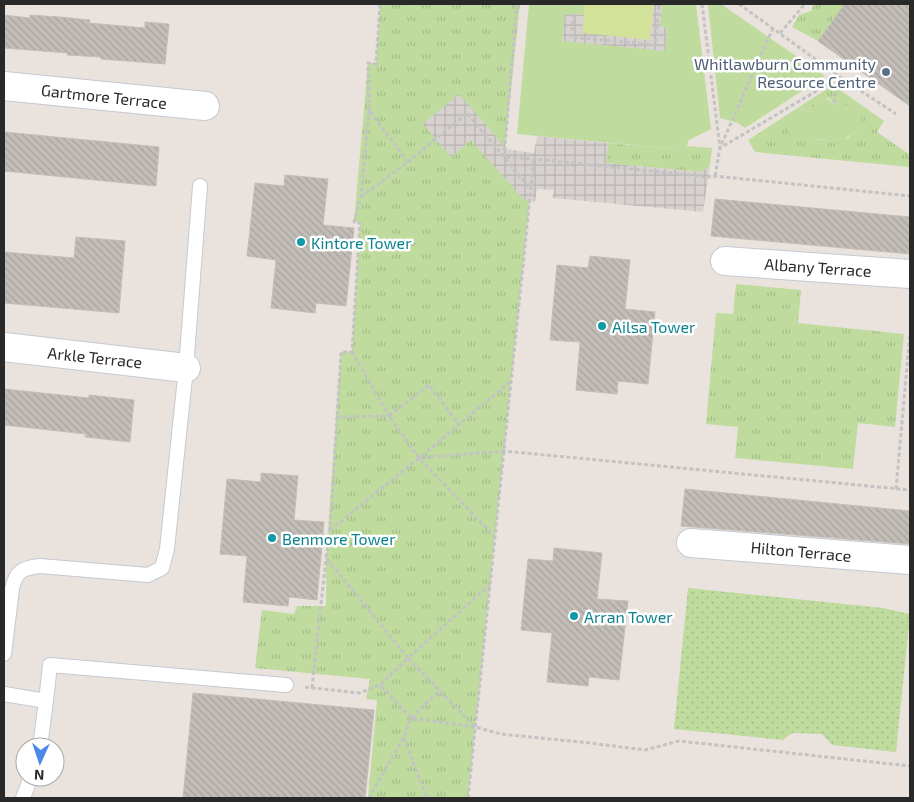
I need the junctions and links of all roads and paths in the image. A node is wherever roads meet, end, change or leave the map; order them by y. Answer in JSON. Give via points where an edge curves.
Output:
{"nodes":[{"id":1,"x":380,"y":4,"type":"edge"},
{"id":2,"x":517,"y":4,"type":"edge"},
{"id":3,"x":659,"y":4,"type":"edge"},
{"id":4,"x":702,"y":4,"type":"edge"},
{"id":5,"x":739,"y":4,"type":"edge"},
{"id":6,"x":797,"y":4,"type":"edge"},
{"id":7,"x":805,"y":4,"type":"edge"},
{"id":8,"x":800,"y":9,"type":"junction"},
{"id":9,"x":574,"y":14,"type":"dead end"},
{"id":10,"x":773,"y":28,"type":"junction"},
{"id":11,"x":780,"y":33,"type":"junction"},
{"id":12,"x":840,"y":77,"type":"junction"},
{"id":13,"x":4,"y":86,"type":"edge"},
{"id":14,"x":834,"y":103,"type":"dead end"},
{"id":15,"x":205,"y":106,"type":"dead end"},
{"id":16,"x":369,"y":110,"type":"junction"},
{"id":17,"x":896,"y":114,"type":"dead end"},
{"id":18,"x":720,"y":148,"type":"junction"},
{"id":19,"x":504,"y":157,"type":"junction"},
{"id":20,"x":534,"y":159,"type":"junction"},
{"id":21,"x":408,"y":162,"type":"junction"},
{"id":22,"x":715,"y":176,"type":"junction"},
{"id":23,"x":200,"y":186,"type":"dead end"},
{"id":24,"x":530,"y":189,"type":"junction"},
{"id":25,"x":910,"y":196,"type":"edge"},
{"id":26,"x":361,"y":198,"type":"junction"},
{"id":27,"x":725,"y":261,"type":"dead end"},
{"id":28,"x":910,"y":274,"type":"edge"},
{"id":29,"x":910,"y":333,"type":"edge"},
{"id":30,"x":4,"y":347,"type":"edge"},
{"id":31,"x":352,"y":352,"type":"junction"},
{"id":32,"x":186,"y":368,"type":"junction"},
{"id":33,"x":511,"y":382,"type":"junction"},
{"id":34,"x":389,"y":416,"type":"junction"},
{"id":35,"x":336,"y":418,"type":"junction"},
{"id":36,"x":459,"y":425,"type":"junction"},
{"id":37,"x":504,"y":451,"type":"junction"},
{"id":38,"x":419,"y":458,"type":"junction"},
{"id":39,"x":896,"y":489,"type":"junction"},
{"id":40,"x":910,"y":490,"type":"edge"},
{"id":41,"x":330,"y":530,"type":"junction"},
{"id":42,"x":495,"y":536,"type":"junction"},
{"id":43,"x":691,"y":542,"type":"dead end"},
{"id":44,"x":326,"y":558,"type":"junction"},
{"id":45,"x":910,"y":560,"type":"edge"},
{"id":46,"x":490,"y":585,"type":"junction"},
{"id":47,"x":4,"y":654,"type":"edge"},
{"id":48,"x":408,"y":658,"type":"junction"},
{"id":49,"x":286,"y":685,"type":"joint"},
{"id":50,"x":380,"y":685,"type":"junction"},
{"id":51,"x":312,"y":688,"type":"junction"},
{"id":52,"x":440,"y":690,"type":"junction"},
{"id":53,"x":4,"y":694,"type":"edge"},
{"id":54,"x":46,"y":701,"type":"junction"},
{"id":55,"x":411,"y":718,"type":"junction"},
{"id":56,"x":475,"y":727,"type":"junction"},
{"id":57,"x":41,"y":737,"type":"edge"},
{"id":58,"x":404,"y":737,"type":"junction"},
{"id":59,"x":910,"y":766,"type":"edge"},
{"id":60,"x":369,"y":798,"type":"edge"},
{"id":61,"x":427,"y":798,"type":"edge"},
{"id":62,"x":468,"y":798,"type":"edge"}],
"edges":[{"from":1,"to":16,"type":"path","via":[[376,64],[368,63]]},
{"from":2,"to":19,"type":"path"},
{"from":3,"to":9,"type":"path","via":[[655,45],[571,37]]},
{"from":4,"to":18,"type":"path"},
{"from":5,"to":10,"type":"path"},
{"from":6,"to":8,"type":"path"},
{"from":7,"to":8,"type":"path"},
{"from":8,"to":11,"type":"path"},
{"from":10,"to":11,"type":"path"},
{"from":10,"to":18,"type":"path"},
{"from":11,"to":12,"type":"path"},
{"from":12,"to":14,"type":"path"},
{"from":12,"to":17,"type":"path"},
{"from":12,"to":18,"type":"path"},
{"from":13,"to":15,"type":"street","name":"Gartmore Terrace"},
{"from":16,"to":21,"type":"path"},
{"from":16,"to":26,"type":"path"},
{"from":18,"to":22,"type":"path"},
{"from":19,"to":20,"type":"path"},
{"from":19,"to":21,"type":"path","via":[[467,114]]},
{"from":19,"to":24,"type":"path"},
{"from":20,"to":22,"type":"path"},
{"from":20,"to":24,"type":"path"},
{"from":21,"to":26,"type":"path"},
{"from":22,"to":25,"type":"path"},
{"from":23,"to":32,"type":"lane"},
{"from":24,"to":33,"type":"path"},
{"from":26,"to":31,"type":"path","via":[[354,222],[360,223]]},
{"from":27,"to":28,"type":"street","name":"Albany Terrace"},
{"from":29,"to":39,"type":"path"},
{"from":30,"to":32,"type":"street","name":"Arkle Terrace"},
{"from":31,"to":34,"type":"path"},
{"from":31,"to":35,"type":"path","via":[[341,352]]},
{"from":32,"to":47,"type":"lane","via":[[167,549],[162,568],[148,575],[40,566],[20,571],[12,589]]},
{"from":33,"to":36,"type":"path"},
{"from":33,"to":37,"type":"path"},
{"from":34,"to":35,"type":"path"},
{"from":34,"to":36,"type":"path","via":[[429,385]]},
{"from":34,"to":38,"type":"path"},
{"from":35,"to":41,"type":"path"},
{"from":36,"to":38,"type":"path"},
{"from":37,"to":38,"type":"path"},
{"from":37,"to":39,"type":"path"},
{"from":37,"to":42,"type":"path"},
{"from":38,"to":41,"type":"path"},
{"from":38,"to":42,"type":"path"},
{"from":39,"to":40,"type":"path"},
{"from":41,"to":44,"type":"path"},
{"from":42,"to":46,"type":"path"},
{"from":43,"to":45,"type":"street","name":"Hilton Terrace"},
{"from":44,"to":48,"type":"path"},
{"from":44,"to":51,"type":"path"},
{"from":46,"to":48,"type":"path"},
{"from":46,"to":56,"type":"path"},
{"from":48,"to":50,"type":"path"},
{"from":48,"to":52,"type":"path"},
{"from":49,"to":51,"type":"path"},
{"from":49,"to":54,"type":"lane","via":[[50,665]]},
{"from":50,"to":51,"type":"path","via":[[359,693]]},
{"from":50,"to":55,"type":"path"},
{"from":52,"to":55,"type":"path"},
{"from":52,"to":56,"type":"path"},
{"from":53,"to":54,"type":"lane"},
{"from":54,"to":57,"type":"lane"},
{"from":55,"to":56,"type":"path"},
{"from":55,"to":58,"type":"path"},
{"from":56,"to":59,"type":"path","via":[[501,734],[645,750],[679,741]]},
{"from":56,"to":62,"type":"path"},
{"from":58,"to":60,"type":"path"},
{"from":58,"to":61,"type":"path"}]}
